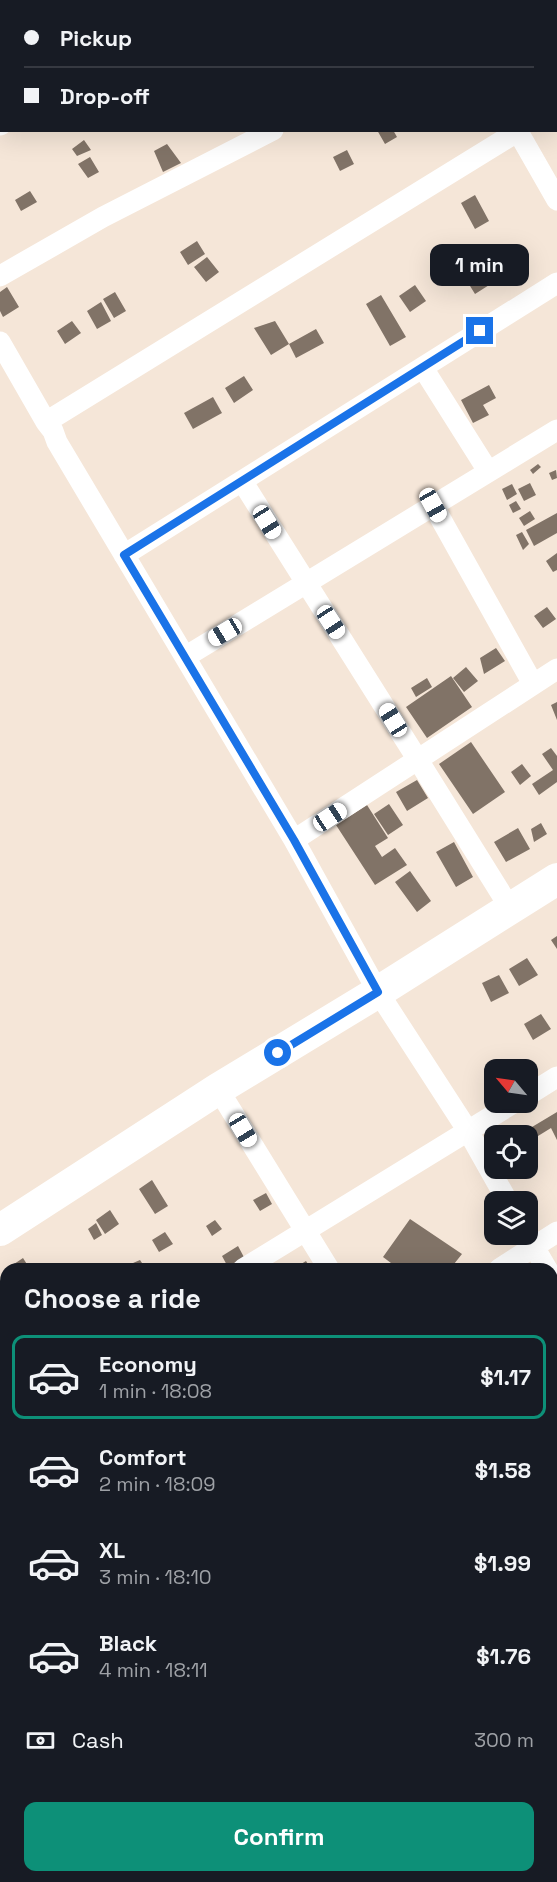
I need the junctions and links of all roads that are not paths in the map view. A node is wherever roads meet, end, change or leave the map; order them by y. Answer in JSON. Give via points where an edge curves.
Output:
{"nodes":[{"id":1,"x":269,"y":132,"type":"edge"},
{"id":2,"x":516,"y":132,"type":"edge"},
{"id":3,"x":519,"y":132,"type":"edge"},
{"id":4,"x":557,"y":200,"type":"edge"},
{"id":5,"x":0,"y":276,"type":"edge"},
{"id":6,"x":557,"y":283,"type":"edge"},
{"id":7,"x":0,"y":342,"type":"edge"},
{"id":8,"x":423,"y":368,"type":"junction"},
{"id":9,"x":46,"y":422,"type":"junction"},
{"id":10,"x":557,"y":430,"type":"edge"},
{"id":11,"x":488,"y":471,"type":"junction"},
{"id":12,"x":242,"y":481,"type":"junction"},
{"id":13,"x":433,"y":505,"type":"junction"},
{"id":14,"x":124,"y":555,"type":"junction"},
{"id":15,"x":306,"y":582,"type":"junction"},
{"id":16,"x":185,"y":657,"type":"junction"},
{"id":17,"x":557,"y":669,"type":"edge"},
{"id":18,"x":533,"y":684,"type":"junction"},
{"id":19,"x":418,"y":760,"type":"junction"},
{"id":20,"x":294,"y":840,"type":"junction"},
{"id":21,"x":557,"y":879,"type":"edge"},
{"id":22,"x":510,"y":908,"type":"junction"},
{"id":23,"x":378,"y":992,"type":"junction"},
{"id":24,"x":557,"y":1077,"type":"edge"},
{"id":25,"x":218,"y":1089,"type":"junction"},
{"id":26,"x":538,"y":1089,"type":"edge"},
{"id":27,"x":497,"y":1113,"type":"edge"},
{"id":28,"x":468,"y":1131,"type":"junction"},
{"id":29,"x":502,"y":1191,"type":"edge"},
{"id":30,"x":0,"y":1230,"type":"edge"},
{"id":31,"x":304,"y":1230,"type":"junction"},
{"id":32,"x":557,"y":1232,"type":"edge"},
{"id":33,"x":538,"y":1238,"type":"edge"},
{"id":34,"x":525,"y":1245,"type":"edge"},
{"id":35,"x":533,"y":1245,"type":"edge"},
{"id":36,"x":252,"y":1263,"type":"edge"},
{"id":37,"x":325,"y":1263,"type":"edge"},
{"id":38,"x":506,"y":1263,"type":"edge"},
{"id":39,"x":543,"y":1263,"type":"edge"}],
"edges":[{"from":1,"to":5,"type":"street","via":[[103,217]]},
{"from":2,"to":9,"type":"street"},
{"from":3,"to":4,"type":"street"},
{"from":6,"to":8,"type":"street"},
{"from":7,"to":9,"type":"street"},
{"from":8,"to":11,"type":"street"},
{"from":8,"to":12,"type":"street"},
{"from":9,"to":14,"type":"street"},
{"from":10,"to":11,"type":"street"},
{"from":11,"to":13,"type":"street"},
{"from":12,"to":14,"type":"street"},
{"from":12,"to":15,"type":"street"},
{"from":13,"to":15,"type":"street"},
{"from":13,"to":18,"type":"street"},
{"from":14,"to":16,"type":"street"},
{"from":15,"to":16,"type":"street"},
{"from":15,"to":19,"type":"street"},
{"from":16,"to":20,"type":"street"},
{"from":17,"to":18,"type":"street"},
{"from":18,"to":19,"type":"street"},
{"from":19,"to":20,"type":"street"},
{"from":19,"to":22,"type":"street"},
{"from":20,"to":23,"type":"street"},
{"from":21,"to":22,"type":"main road"},
{"from":22,"to":23,"type":"main road"},
{"from":23,"to":25,"type":"main road"},
{"from":23,"to":28,"type":"street"},
{"from":24,"to":26,"type":"street"},
{"from":25,"to":30,"type":"main road"},
{"from":25,"to":31,"type":"street"},
{"from":27,"to":28,"type":"street"},
{"from":28,"to":29,"type":"street"},
{"from":28,"to":31,"type":"street"},
{"from":31,"to":36,"type":"street"},
{"from":31,"to":37,"type":"street"},
{"from":32,"to":33,"type":"street"},
{"from":34,"to":38,"type":"street"},
{"from":35,"to":39,"type":"street"}]}
